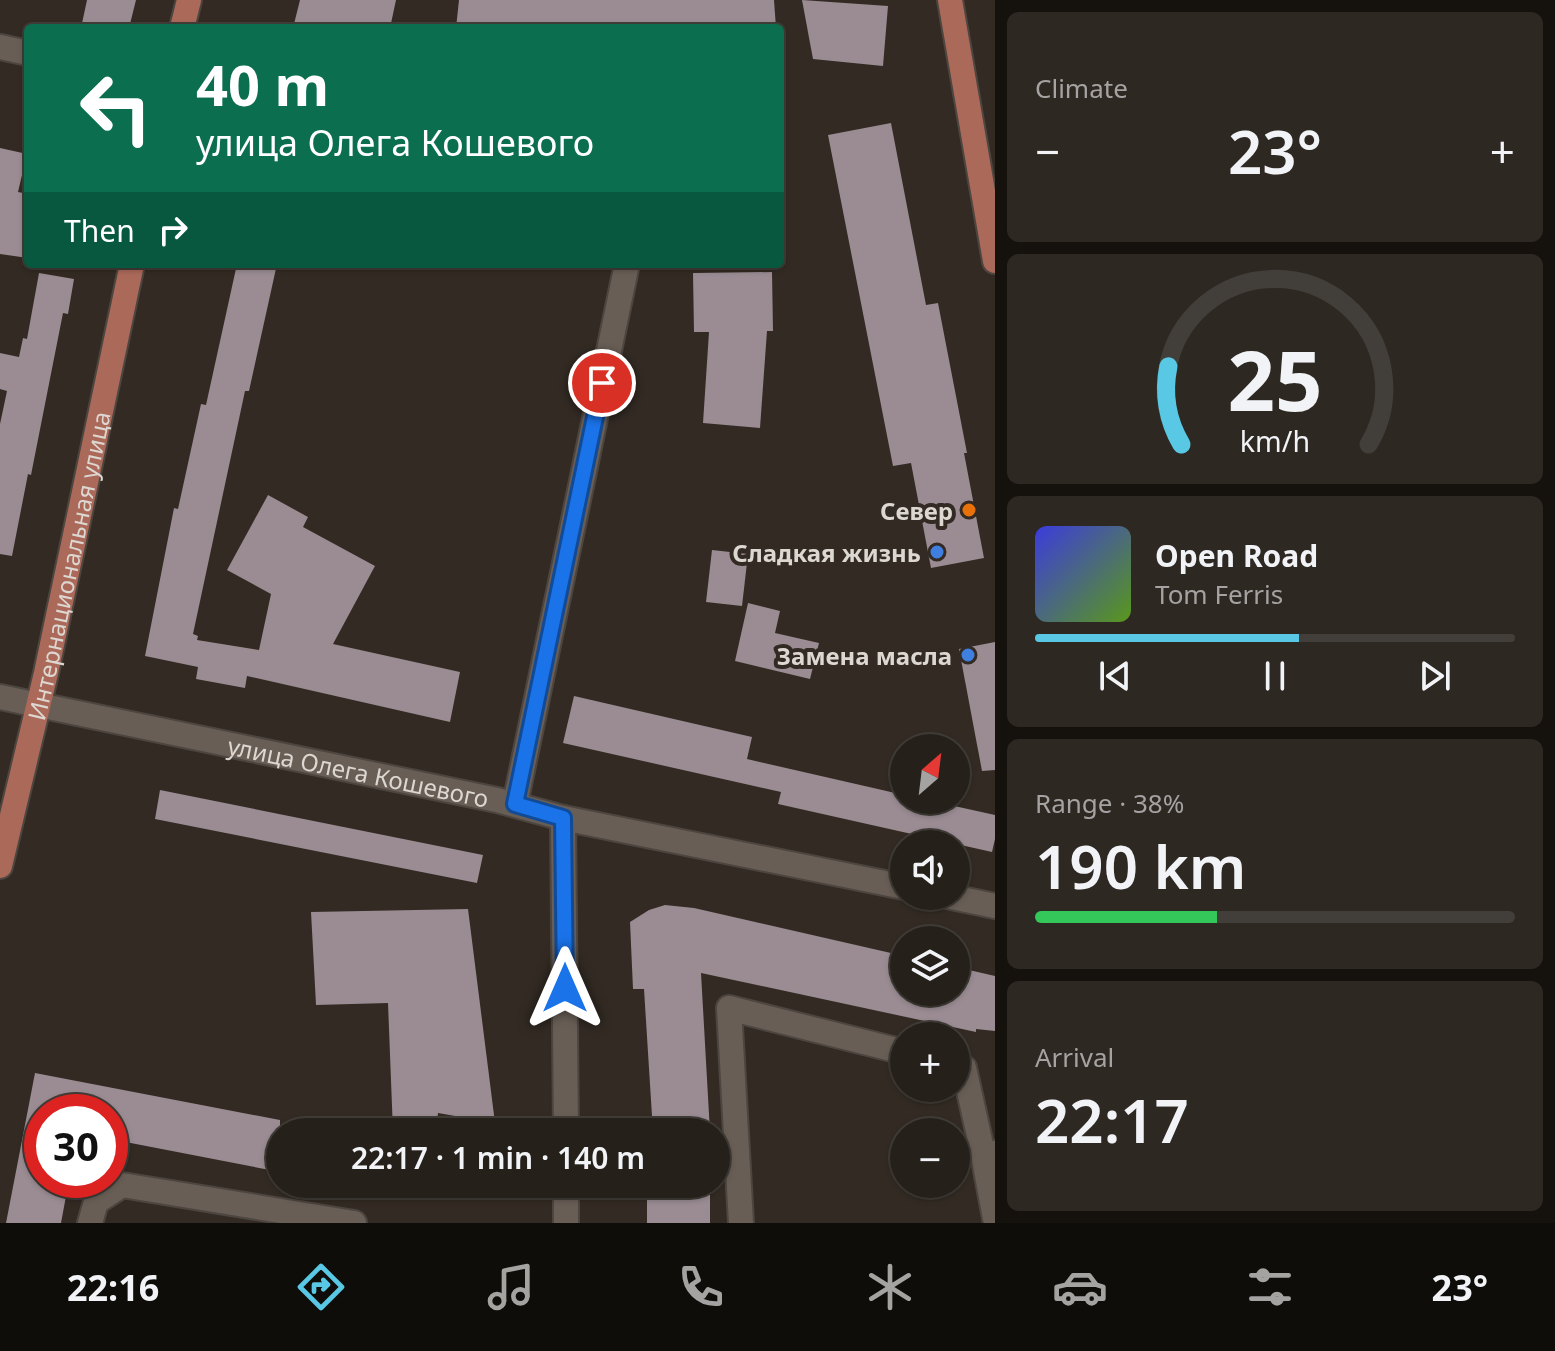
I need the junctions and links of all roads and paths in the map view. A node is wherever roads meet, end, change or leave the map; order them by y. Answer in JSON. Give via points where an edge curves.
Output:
{"nodes":[{"id":1,"x":189,"y":0,"type":"edge"},
{"id":2,"x":950,"y":0,"type":"edge"},
{"id":3,"x":183,"y":24,"type":"edge"},
{"id":4,"x":0,"y":47,"type":"edge"},
{"id":5,"x":24,"y":52,"type":"edge"},
{"id":6,"x":995,"y":261,"type":"edge"},
{"id":7,"x":131,"y":268,"type":"edge"},
{"id":8,"x":626,"y":268,"type":"edge"},
{"id":9,"x":0,"y":697,"type":"edge"},
{"id":10,"x":38,"y":706,"type":"junction"},
{"id":11,"x":515,"y":804,"type":"junction"},
{"id":12,"x":563,"y":818,"type":"junction"},
{"id":13,"x":0,"y":866,"type":"edge"},
{"id":14,"x":890,"y":884,"type":"edge"},
{"id":15,"x":970,"y":901,"type":"edge"},
{"id":16,"x":995,"y":906,"type":"edge"},
{"id":17,"x":890,"y":1048,"type":"edge"},
{"id":18,"x":970,"y":1088,"type":"edge"},
{"id":19,"x":566,"y":1118,"type":"edge"},
{"id":20,"x":989,"y":1153,"type":"edge"},
{"id":21,"x":566,"y":1198,"type":"edge"},
{"id":22,"x":995,"y":1218,"type":"edge"},
{"id":23,"x":90,"y":1223,"type":"edge"},
{"id":24,"x":354,"y":1223,"type":"edge"},
{"id":25,"x":566,"y":1223,"type":"edge"},
{"id":26,"x":741,"y":1223,"type":"edge"}],
"edges":[{"from":1,"to":3,"type":"main road"},
{"from":2,"to":6,"type":"main road"},
{"from":4,"to":5,"type":"street"},
{"from":7,"to":10,"type":"main road","name":"Интернациональная улица"},
{"from":8,"to":11,"type":"street"},
{"from":9,"to":10,"type":"street","name":"улица Олега Кошевого"},
{"from":10,"to":11,"type":"street","name":"улица Олега Кошевого"},
{"from":10,"to":13,"type":"main road","name":"Интернациональная улица"},
{"from":11,"to":12,"type":"street","name":"улица Олега Кошевого"},
{"from":12,"to":14,"type":"street","name":"улица Олега Кошевого"},
{"from":12,"to":19,"type":"street"},
{"from":15,"to":16,"type":"street"},
{"from":17,"to":26,"type":"street","via":[[729,1008]]},
{"from":18,"to":20,"type":"street"},
{"from":20,"to":22,"type":"street"},
{"from":21,"to":25,"type":"street"},
{"from":23,"to":24,"type":"street","via":[[96,1202],[122,1185]]}]}
